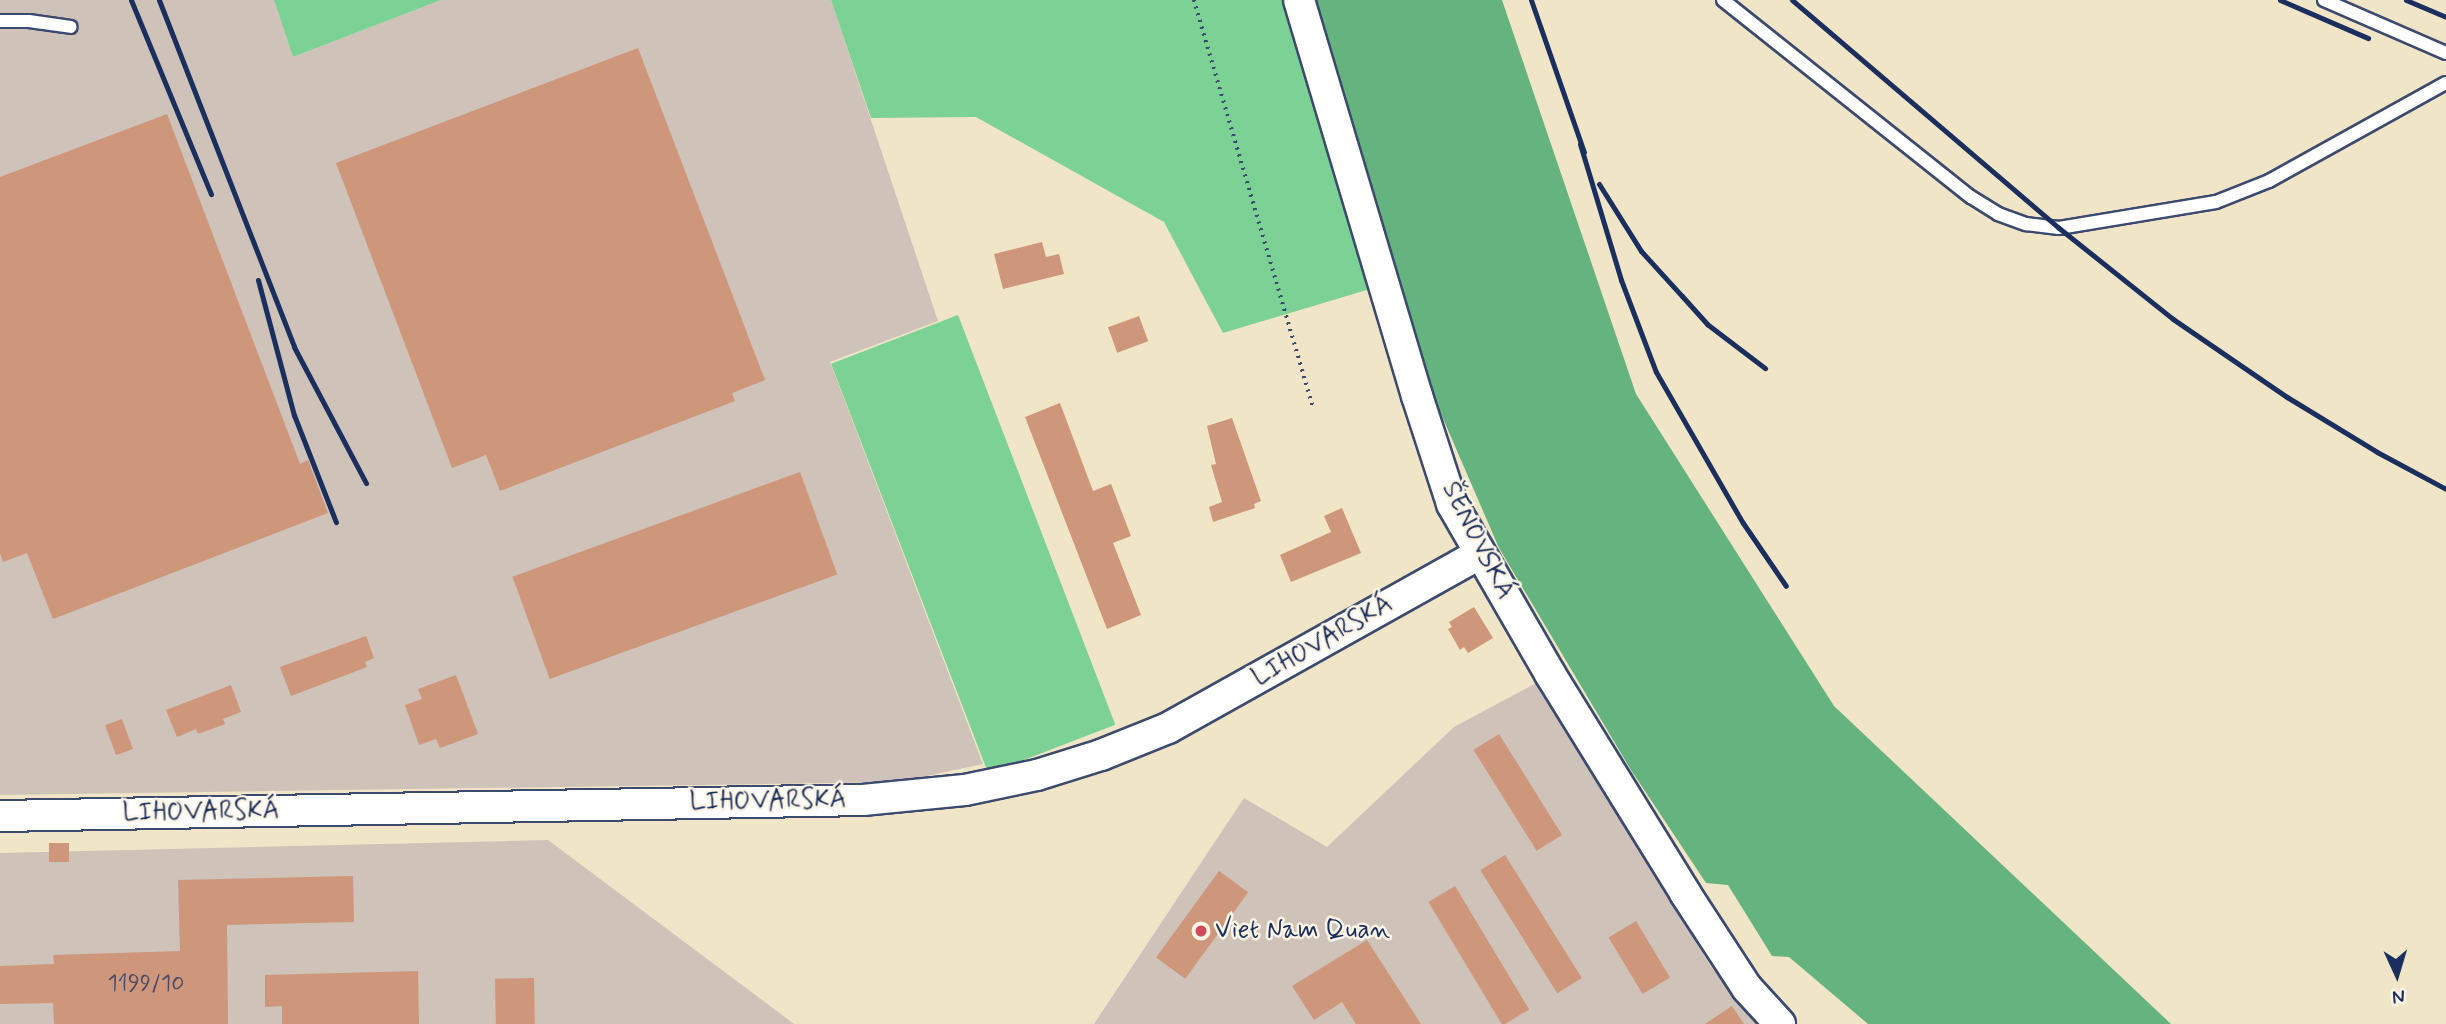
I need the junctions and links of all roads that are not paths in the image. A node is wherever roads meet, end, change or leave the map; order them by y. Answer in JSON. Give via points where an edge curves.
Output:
{"nodes":[{"id":1,"x":1299,"y":0,"type":"edge"},
{"id":2,"x":1723,"y":0,"type":"edge"},
{"id":3,"x":2324,"y":0,"type":"edge"},
{"id":4,"x":0,"y":21,"type":"edge"},
{"id":5,"x":71,"y":27,"type":"dead end"},
{"id":6,"x":2446,"y":53,"type":"edge"},
{"id":7,"x":2446,"y":83,"type":"edge"},
{"id":8,"x":1479,"y":554,"type":"junction"},
{"id":9,"x":0,"y":816,"type":"edge"},
{"id":10,"x":1780,"y":1024,"type":"edge"}],
"edges":[{"from":1,"to":8,"type":"street","name":"ŠENOVSKÁ","via":[[1432,443],[1452,503]]},
{"from":2,"to":7,"type":"lane","via":[[1970,197],[1998,214],[2048,227],[2147,216],[2216,202],[2269,181]]},
{"from":3,"to":6,"type":"lane"},
{"from":4,"to":5,"type":"lane"},
{"from":8,"to":9,"type":"street","name":"LIHOVARSKÁ","via":[[1168,728],[1037,775],[965,790],[863,800]]},
{"from":8,"to":10,"type":"street","name":"ŠENOVSKÁ","via":[[1699,914],[1747,988]]}]}
